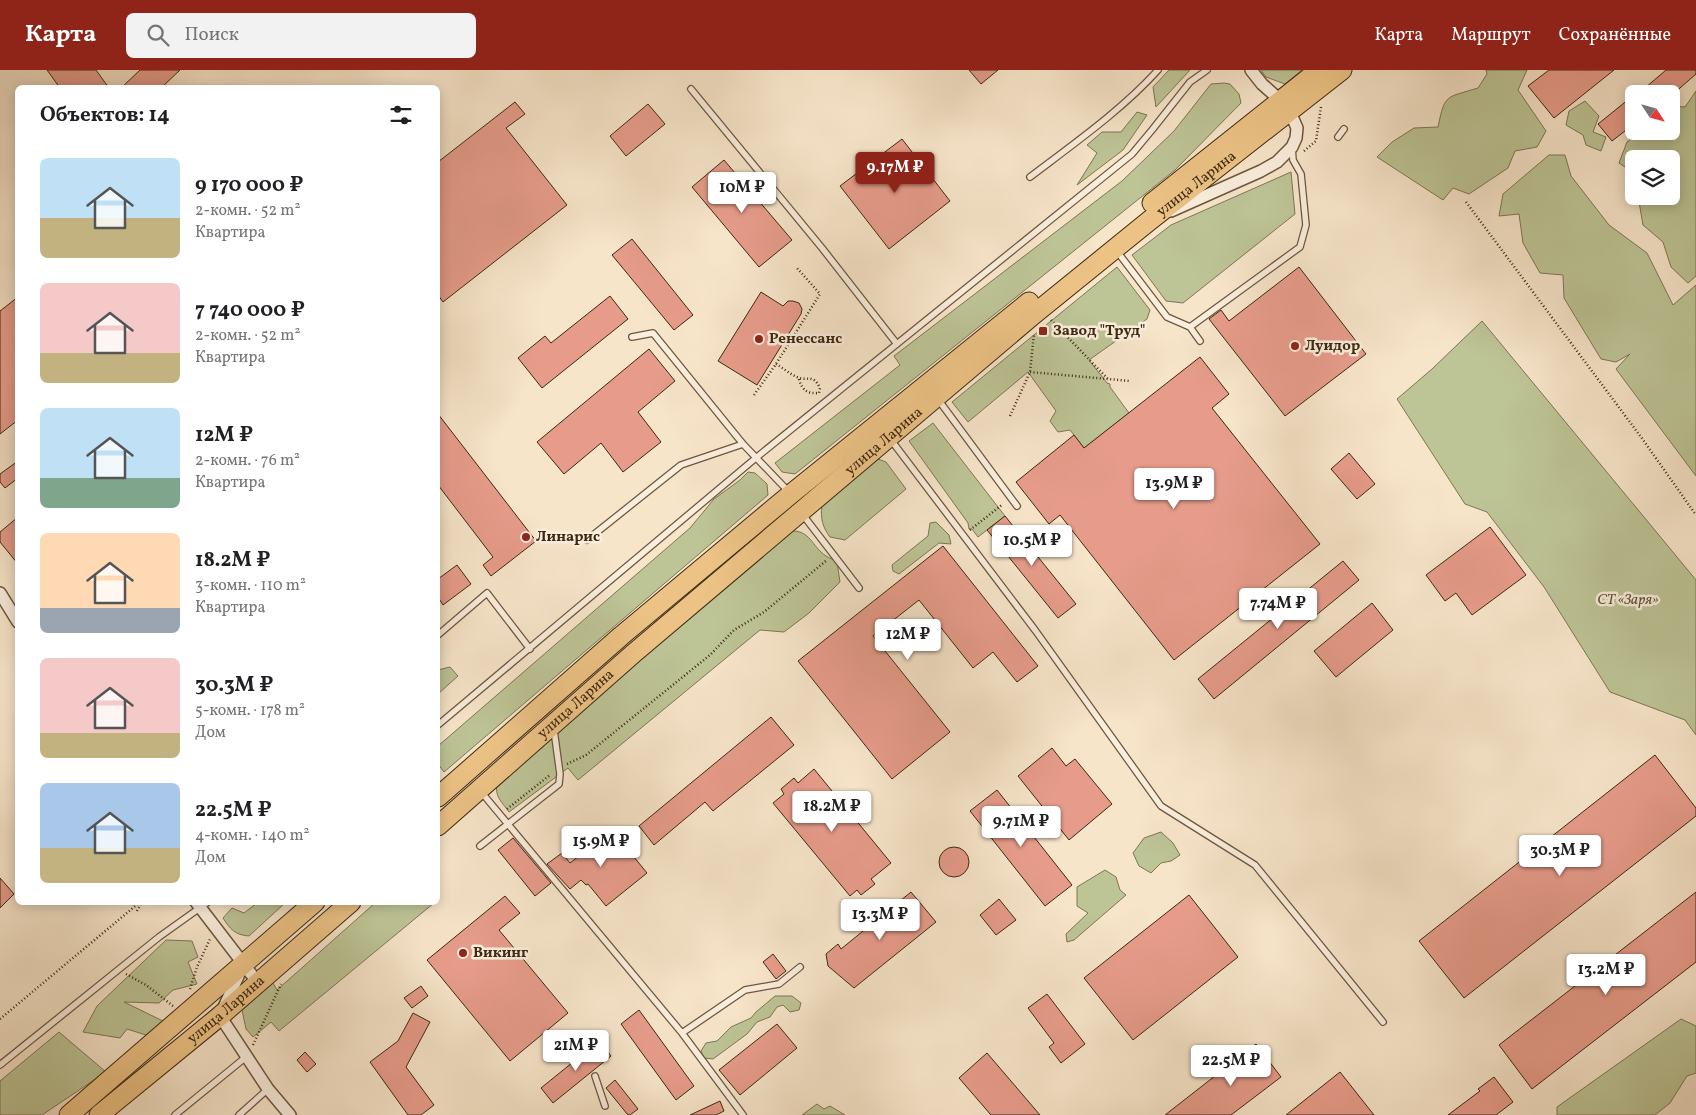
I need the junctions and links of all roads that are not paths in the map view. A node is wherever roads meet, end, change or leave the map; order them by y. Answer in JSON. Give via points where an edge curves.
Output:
{"nodes":[{"id":1,"x":1158,"y":70,"type":"edge"},
{"id":2,"x":1207,"y":70,"type":"edge"},
{"id":3,"x":1251,"y":70,"type":"edge"},
{"id":4,"x":1319,"y":70,"type":"edge"},
{"id":5,"x":1342,"y":70,"type":"edge"},
{"id":6,"x":691,"y":90,"type":"dead end"},
{"id":7,"x":1286,"y":106,"type":"junction"},
{"id":8,"x":1344,"y":129,"type":"dead end"},
{"id":9,"x":1338,"y":137,"type":"dead end"},
{"id":10,"x":1292,"y":148,"type":"junction"},
{"id":11,"x":1030,"y":177,"type":"dead end"},
{"id":12,"x":1149,"y":221,"type":"junction"},
{"id":13,"x":1115,"y":249,"type":"junction"},
{"id":14,"x":1190,"y":327,"type":"junction"},
{"id":15,"x":632,"y":337,"type":"dead end"},
{"id":16,"x":1200,"y":341,"type":"dead end"},
{"id":17,"x":897,"y":344,"type":"junction"},
{"id":18,"x":936,"y":397,"type":"junction"},
{"id":19,"x":888,"y":436,"type":"junction"},
{"id":20,"x":743,"y":444,"type":"junction"},
{"id":21,"x":757,"y":457,"type":"junction"},
{"id":22,"x":791,"y":494,"type":"junction"},
{"id":23,"x":1017,"y":506,"type":"dead end"},
{"id":24,"x":800,"y":512,"type":"junction"},
{"id":25,"x":587,"y":540,"type":"dead end"},
{"id":26,"x":859,"y":588,"type":"dead end"},
{"id":27,"x":0,"y":593,"type":"edge"},
{"id":28,"x":15,"y":617,"type":"edge"},
{"id":29,"x":440,"y":633,"type":"edge"},
{"id":30,"x":530,"y":648,"type":"junction"},
{"id":31,"x":440,"y":723,"type":"edge"},
{"id":32,"x":554,"y":723,"type":"junction"},
{"id":33,"x":479,"y":789,"type":"junction"},
{"id":34,"x":440,"y":795,"type":"edge"},
{"id":35,"x":440,"y":824,"type":"edge"},
{"id":36,"x":508,"y":824,"type":"junction"},
{"id":37,"x":480,"y":846,"type":"dead end"},
{"id":38,"x":200,"y":905,"type":"edge"},
{"id":39,"x":202,"y":905,"type":"edge"},
{"id":40,"x":313,"y":905,"type":"edge"},
{"id":41,"x":347,"y":905,"type":"edge"},
{"id":42,"x":243,"y":965,"type":"junction"},
{"id":43,"x":800,"y":967,"type":"dead end"},
{"id":44,"x":258,"y":983,"type":"junction"},
{"id":45,"x":220,"y":1016,"type":"junction"},
{"id":46,"x":1383,"y":1022,"type":"dead end"},
{"id":47,"x":682,"y":1033,"type":"junction"},
{"id":48,"x":246,"y":1057,"type":"junction"},
{"id":49,"x":0,"y":1065,"type":"edge"},
{"id":50,"x":595,"y":1076,"type":"dead end"},
{"id":51,"x":268,"y":1089,"type":"junction"},
{"id":52,"x":605,"y":1106,"type":"dead end"},
{"id":53,"x":69,"y":1115,"type":"edge"},
{"id":54,"x":99,"y":1115,"type":"edge"},
{"id":55,"x":175,"y":1115,"type":"edge"},
{"id":56,"x":239,"y":1115,"type":"edge"},
{"id":57,"x":290,"y":1115,"type":"edge"},
{"id":58,"x":743,"y":1115,"type":"edge"}],
"edges":[{"from":1,"to":11,"type":"lane","via":[[1088,132]]},
{"from":2,"to":17,"type":"lane","via":[[1190,82],[1132,154]]},
{"from":3,"to":7,"type":"street"},
{"from":4,"to":7,"type":"main road","name":"улица Ларина"},
{"from":5,"to":7,"type":"main road","name":"улица Ларина"},
{"from":6,"to":17,"type":"lane"},
{"from":7,"to":10,"type":"street","via":[[1297,128]]},
{"from":7,"to":12,"type":"main road","name":"улица Ларина"},
{"from":7,"to":22,"type":"main road","name":"улица Ларина","via":[[1181,180]]},
{"from":8,"to":9,"type":"lane"},
{"from":10,"to":12,"type":"street","via":[[1261,171]]},
{"from":10,"to":14,"type":"lane","via":[[1293,160],[1302,174],[1306,225],[1300,247]]},
{"from":12,"to":13,"type":"main road","name":"улица Ларина"},
{"from":13,"to":14,"type":"lane","via":[[1167,317]]},
{"from":13,"to":18,"type":"main road","name":"улица Ларина"},
{"from":14,"to":16,"type":"lane"},
{"from":15,"to":20,"type":"lane","via":[[653,333]]},
{"from":17,"to":21,"type":"lane"},
{"from":18,"to":19,"type":"main road","name":"улица Ларина"},
{"from":18,"to":23,"type":"lane"},
{"from":19,"to":24,"type":"main road","name":"улица Ларина"},
{"from":19,"to":46,"type":"lane","via":[[1035,630],[1161,806],[1255,865]]},
{"from":20,"to":21,"type":"lane"},
{"from":20,"to":25,"type":"lane","via":[[681,466]]},
{"from":21,"to":22,"type":"lane"},
{"from":21,"to":30,"type":"lane"},
{"from":22,"to":34,"type":"main road","name":"улица Ларина","via":[[621,636]]},
{"from":24,"to":26,"type":"lane"},
{"from":24,"to":32,"type":"main road","name":"улица Ларина"},
{"from":27,"to":28,"type":"street"},
{"from":29,"to":30,"type":"lane","via":[[487,593]]},
{"from":30,"to":31,"type":"lane"},
{"from":32,"to":33,"type":"main road","name":"улица Ларина"},
{"from":32,"to":36,"type":"lane","via":[[559,784]]},
{"from":33,"to":35,"type":"main road","name":"улица Ларина"},
{"from":33,"to":36,"type":"lane"},
{"from":36,"to":37,"type":"lane"},
{"from":36,"to":47,"type":"lane"},
{"from":38,"to":49,"type":"lane"},
{"from":39,"to":42,"type":"street"},
{"from":40,"to":42,"type":"main road","name":"улица Ларина"},
{"from":41,"to":44,"type":"main road","name":"улица Ларина"},
{"from":42,"to":44,"type":"street"},
{"from":42,"to":45,"type":"street"},
{"from":42,"to":53,"type":"main road","name":"улица Ларина"},
{"from":43,"to":47,"type":"lane","via":[[779,984],[745,990]]},
{"from":44,"to":45,"type":"main road","name":"улица Ларина"},
{"from":45,"to":48,"type":"street"},
{"from":45,"to":54,"type":"main road","name":"улица Ларина"},
{"from":47,"to":58,"type":"lane"},
{"from":48,"to":51,"type":"street"},
{"from":48,"to":55,"type":"lane"},
{"from":50,"to":52,"type":"lane"},
{"from":51,"to":56,"type":"lane"},
{"from":51,"to":57,"type":"street"}]}
